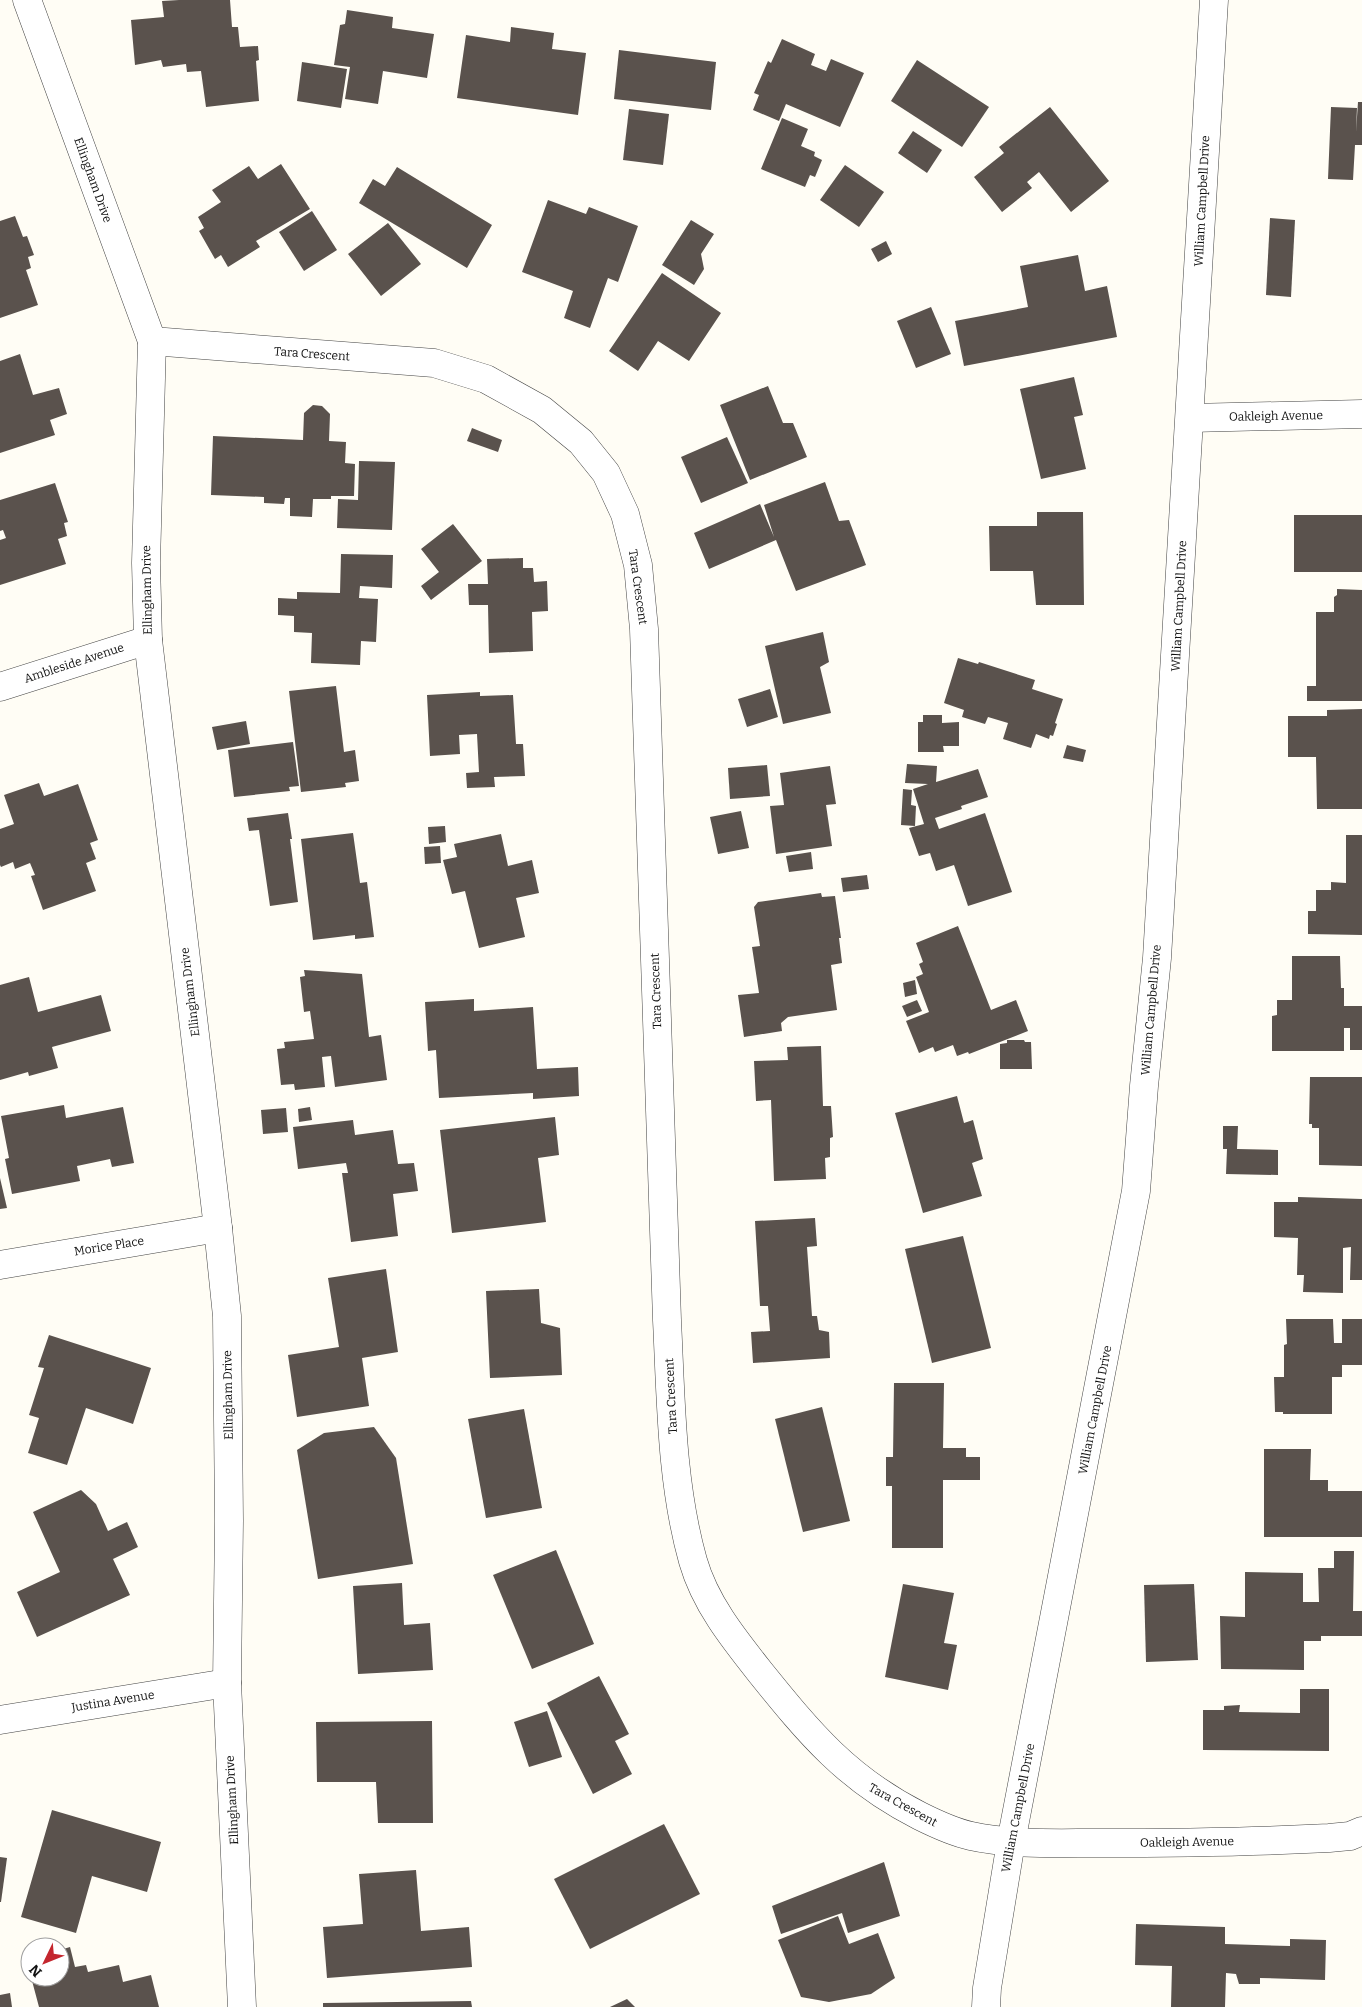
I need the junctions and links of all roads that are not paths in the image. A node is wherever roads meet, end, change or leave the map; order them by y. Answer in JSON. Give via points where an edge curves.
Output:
{"nodes":[{"id":1,"x":27,"y":0,"type":"edge"},
{"id":2,"x":1214,"y":0,"type":"edge"},
{"id":3,"x":152,"y":341,"type":"junction"},
{"id":4,"x":1362,"y":414,"type":"edge"},
{"id":5,"x":1190,"y":418,"type":"junction"},
{"id":6,"x":148,"y":640,"type":"junction"},
{"id":7,"x":0,"y":687,"type":"edge"},
{"id":8,"x":218,"y":1228,"type":"junction"},
{"id":9,"x":0,"y":1265,"type":"edge"},
{"id":10,"x":227,"y":1683,"type":"junction"},
{"id":11,"x":0,"y":1720,"type":"edge"},
{"id":12,"x":1362,"y":1831,"type":"edge"},
{"id":13,"x":1011,"y":1842,"type":"junction"},
{"id":14,"x":242,"y":2007,"type":"edge"},
{"id":15,"x":986,"y":2007,"type":"edge"}],
"edges":[{"from":1,"to":3,"type":"street","name":"Ellingham Drive"},
{"from":2,"to":5,"type":"street","name":"William Campbell Drive"},
{"from":3,"to":6,"type":"street","name":"Ellingham Drive","via":[[146,563]]},
{"from":3,"to":13,"type":"street","name":"Tara Crescent","via":[[434,363],[486,379],[542,410],[581,442],[606,473],[625,514],[638,565],[644,629],[673,1435],[693,1562],[719,1618],[784,1702],[828,1752],[861,1781],[940,1826],[970,1836]]},
{"from":4,"to":5,"type":"street","name":"Oakleigh Avenue"},
{"from":5,"to":13,"type":"street","name":"William Campbell Drive","via":[[1157,958],[1136,1191]]},
{"from":6,"to":7,"type":"street","name":"Ambleside Avenue"},
{"from":6,"to":8,"type":"street","name":"Ellingham Drive"},
{"from":8,"to":9,"type":"street","name":"Morice Place"},
{"from":8,"to":10,"type":"street","name":"Ellingham Drive","via":[[226,1316],[229,1412]]},
{"from":10,"to":11,"type":"street","name":"Justina Avenue"},
{"from":10,"to":14,"type":"street","name":"Ellingham Drive"},
{"from":12,"to":13,"type":"street","name":"Oakleigh Avenue","via":[[1336,1838],[1282,1840]]},
{"from":13,"to":15,"type":"street","name":"William Campbell Drive"}]}
